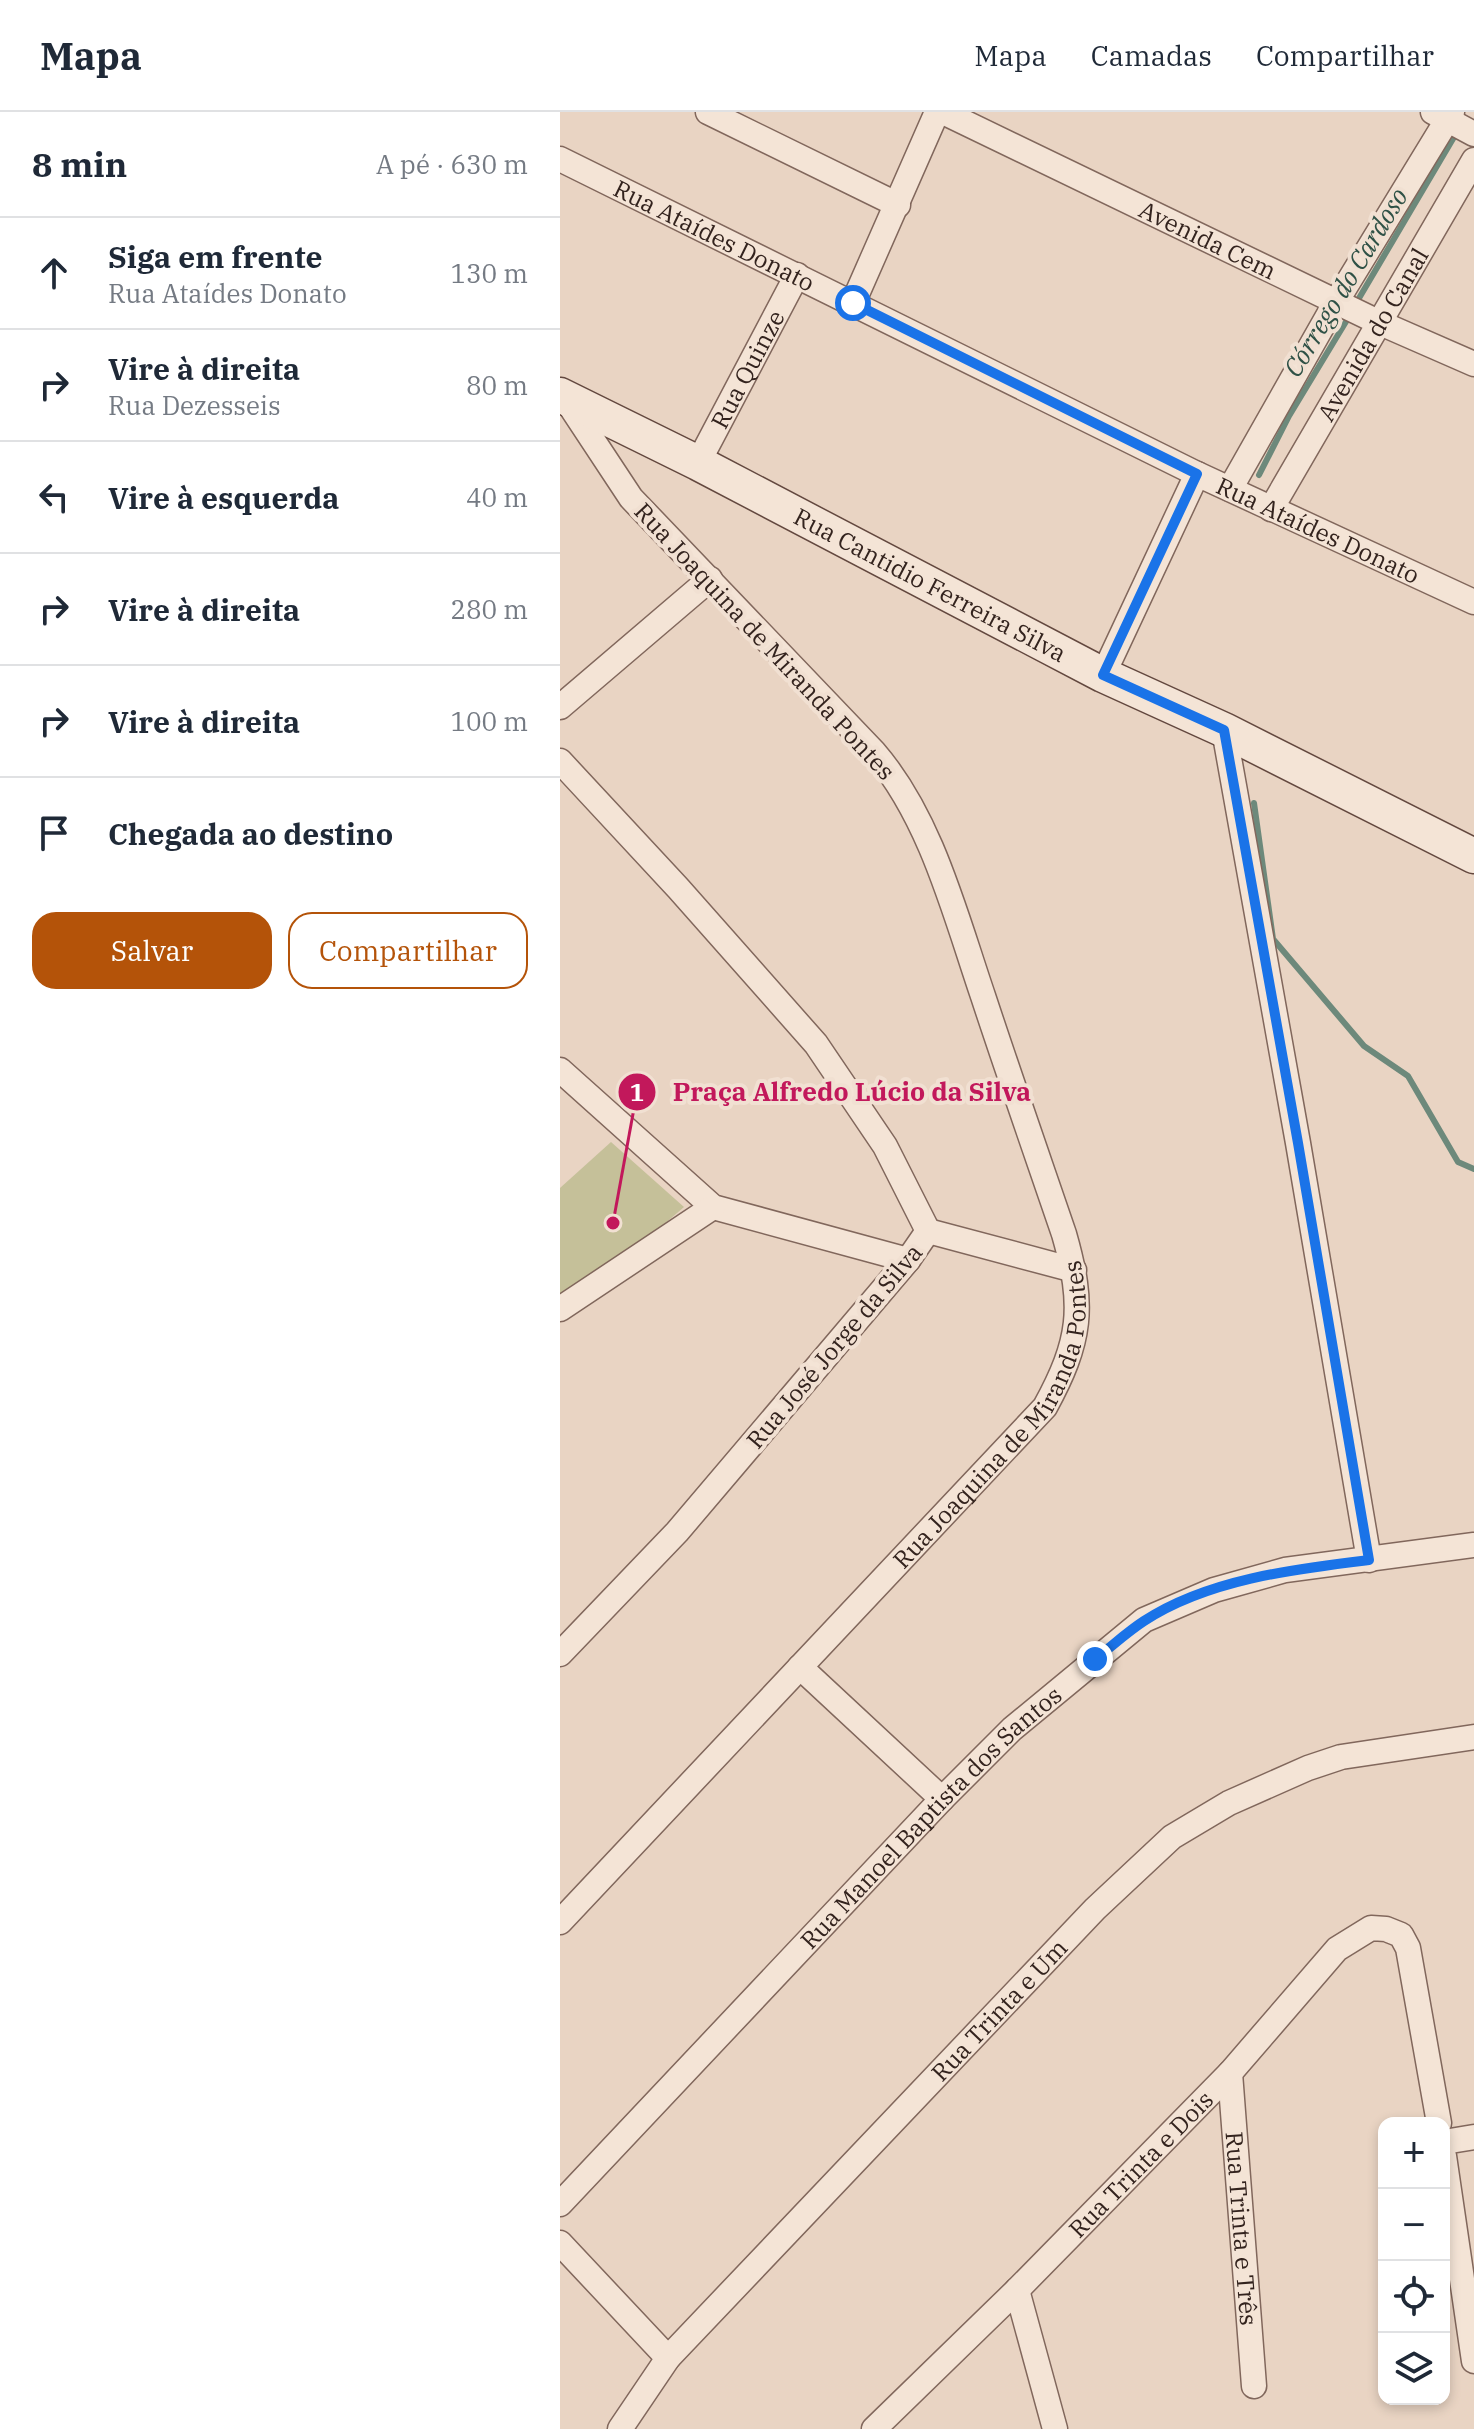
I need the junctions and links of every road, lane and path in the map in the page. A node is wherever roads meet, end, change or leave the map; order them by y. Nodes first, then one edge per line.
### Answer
1 (708, 112) edge
2 (937, 112) edge
3 (943, 112) edge
4 (1444, 115) edge
5 (1474, 134) edge
6 (560, 159) edge
7 (1474, 160) edge
8 (898, 205) junction
9 (797, 275) junction
10 (1336, 302) junction
11 (853, 303) junction
12 (1378, 322) junction
13 (1474, 364) edge
14 (562, 396) edge
15 (698, 463) junction
16 (1197, 474) junction
17 (1230, 489) junction
18 (1271, 509) junction
19 (710, 579) junction
20 (1474, 602) edge
21 (1103, 675) junction
22 (560, 707) edge
23 (1224, 730) junction
24 (560, 761) edge
25 (1474, 856) edge
26 (560, 1070) edge
27 (713, 1207) junction
28 (928, 1231) junction
29 (908, 1260) junction
30 (1074, 1270) junction
31 (560, 1309) edge
32 (1474, 1545) edge
33 (1369, 1560) junction
34 (560, 1654) edge
35 (800, 1667) junction
36 (1474, 1737) edge
37 (942, 1799) junction
38 (560, 1922) edge
39 (1230, 2073) junction
40 (1438, 2117) edge
41 (1474, 2137) edge
42 (1450, 2141) edge
43 (1449, 2189) edge
44 (560, 2204) edge
45 (560, 2243) edge
46 (1017, 2290) junction
47 (668, 2358) junction
48 (1474, 2361) edge
49 (1254, 2386) dead end
50 (620, 2429) edge
51 (874, 2429) edge
52 (1055, 2429) edge

1 - 8 street
2 - 8 street
3 - 10 street, Avenida Cem
4 - 5 street
4 - 10 street, Avenida do Canal
6 - 9 street, Rua Ataídes Donato
7 - 12 street, Avenida do Canal
8 - 11 street
9 - 11 street, Rua Ataídes Donato
9 - 15 street, Rua Quinze
10 - 12 street, Avenida Cem
10 - 17 street, Avenida do Canal
11 - 16 street, Rua Ataídes Donato
12 - 13 street, Avenida Cem
12 - 18 street, Avenida do Canal
14 - 15 street, Rua Cantidio Ferreira Silva
14 - 19 street, Rua Joaquina de Miranda Pontes
15 - 21 street, Rua Cantidio Ferreira Silva
16 - 17 street, Rua Ataídes Donato
16 - 21 street
17 - 18 street, Rua Ataídes Donato
18 - 20 street, Rua Ataídes Donato
19 - 22 street
19 - 30 street, Rua Joaquina de Miranda Pontes
21 - 23 street, Rua Cantidio Ferreira Silva
23 - 25 street, Rua Cantidio Ferreira Silva
23 - 33 street
24 - 28 street, Rua José Jorge da Silva
26 - 27 street
27 - 29 street
27 - 31 street
28 - 29 street, Rua José Jorge da Silva
28 - 30 street
29 - 34 street, Rua José Jorge da Silva
30 - 35 street, Rua Joaquina de Miranda Pontes
32 - 33 street, Rua Manoel Baptista dos Santos
33 - 37 street, Rua Manoel Baptista dos Santos
35 - 37 street
35 - 38 street, Rua Joaquina de Miranda Pontes
36 - 47 street, Rua Trinta e Um
37 - 44 street, Rua Manoel Baptista dos Santos
39 - 40 street, Rua Trinta e Dois
39 - 46 street, Rua Trinta e Dois
39 - 49 street, Rua Trinta e Três
41 - 42 street
43 - 48 street
45 - 47 street
46 - 51 street, Rua Trinta e Dois
46 - 52 street
47 - 50 street, Rua Trinta e Um

